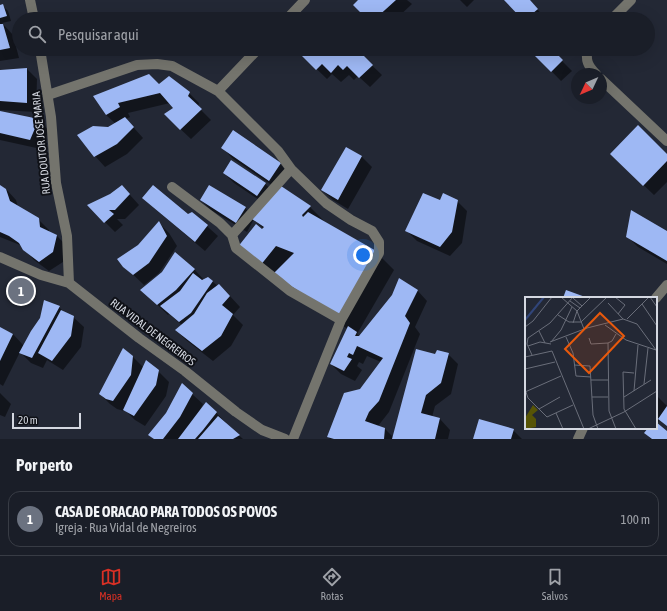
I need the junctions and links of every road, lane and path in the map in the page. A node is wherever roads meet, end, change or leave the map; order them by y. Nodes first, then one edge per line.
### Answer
1 (30, 0) edge
2 (305, 0) edge
3 (631, 0) edge
4 (33, 12) edge
5 (294, 12) edge
6 (619, 12) edge
7 (41, 56) edge
8 (251, 56) edge
9 (586, 56) edge
10 (590, 68) edge
11 (607, 85) edge
12 (218, 91) junction
13 (48, 95) junction
14 (667, 141) edge
15 (291, 169) junction
16 (172, 187) dead end
17 (232, 235) junction
18 (0, 257) edge
19 (69, 283) junction
20 (667, 285) edge
21 (657, 297) edge
22 (341, 320) junction
23 (583, 429) edge
24 (285, 439) edge
25 (293, 439) edge
26 (578, 439) edge

1 - 4 street
2 - 5 street
3 - 6 street
7 - 13 street, RUA DOUTOR JOSE MARIA
8 - 12 street
9 - 10 street
11 - 14 street
12 - 13 street
12 - 15 street
13 - 19 street, RUA DOUTOR JOSE MARIA
15 - 17 street
15 - 22 street
16 - 17 street
17 - 22 street
18 - 19 street, RUA VIDAL DE NEGREIROS
19 - 24 street, RUA VIDAL DE NEGREIROS
20 - 21 street
22 - 25 street
23 - 26 street

